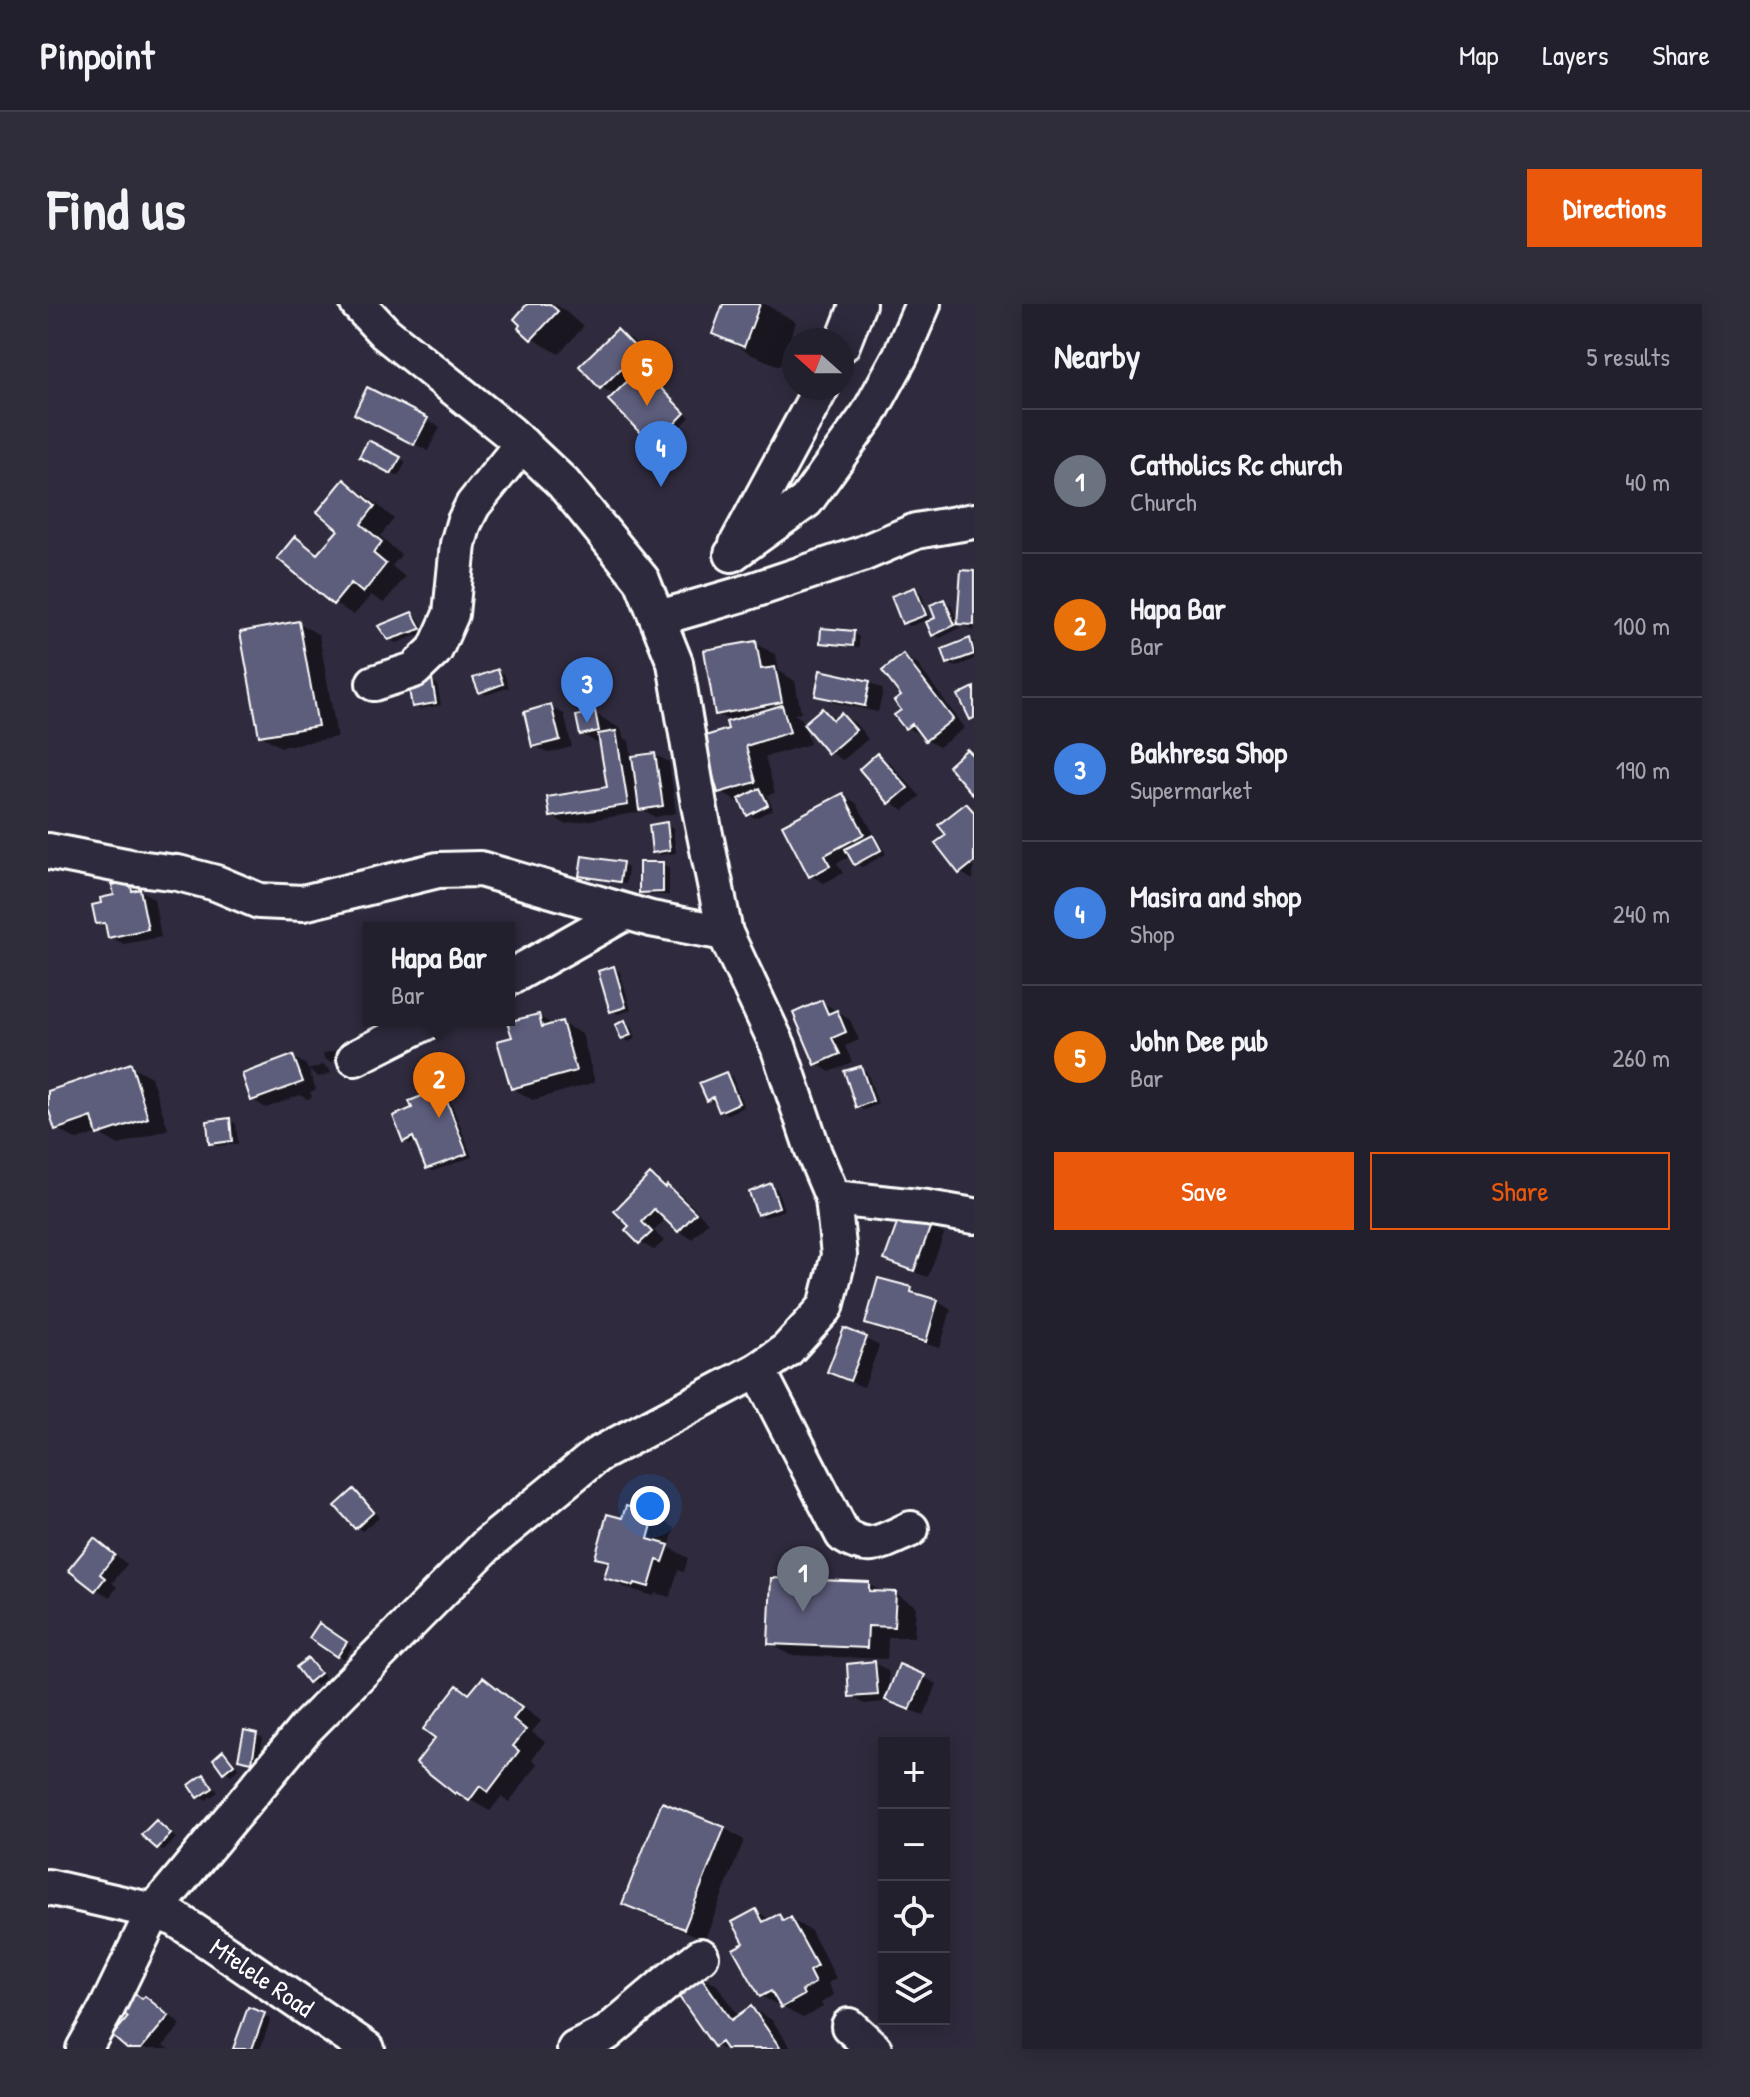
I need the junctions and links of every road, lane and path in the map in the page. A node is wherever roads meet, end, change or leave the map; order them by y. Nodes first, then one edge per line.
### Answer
1 (358, 304) edge
2 (858, 304) edge
3 (923, 304) edge
4 (849, 328) edge
5 (815, 400) edge
6 (522, 444) junction
7 (974, 521) edge
8 (732, 554) junction
9 (705, 604) junction
10 (659, 618) junction
11 (374, 683) dead end
12 (48, 851) edge
13 (626, 912) junction
14 (725, 933) junction
15 (515, 975) edge
16 (418, 1026) edge
17 (355, 1058) dead end
18 (833, 1198) junction
19 (974, 1216) edge
20 (758, 1370) junction
21 (911, 1529) dead end
22 (52, 1897) edge
23 (154, 1911) junction
24 (701, 1956) dead end
25 (849, 2026) dead end
26 (84, 2049) edge
27 (367, 2049) edge
28 (575, 2049) edge
29 (874, 2049) edge

1 - 6 street
2 - 4 street
3 - 8 street
5 - 8 street
6 - 10 street
6 - 11 street
7 - 9 street
8 - 9 street
9 - 10 street
10 - 14 street
12 - 13 street
13 - 14 street
13 - 15 street
14 - 18 street
16 - 17 street
18 - 19 street
18 - 20 street
20 - 21 street
20 - 23 street
22 - 23 street, Mtelele Road
23 - 26 street
23 - 27 street, Mtelele Road
24 - 28 street
25 - 29 street

